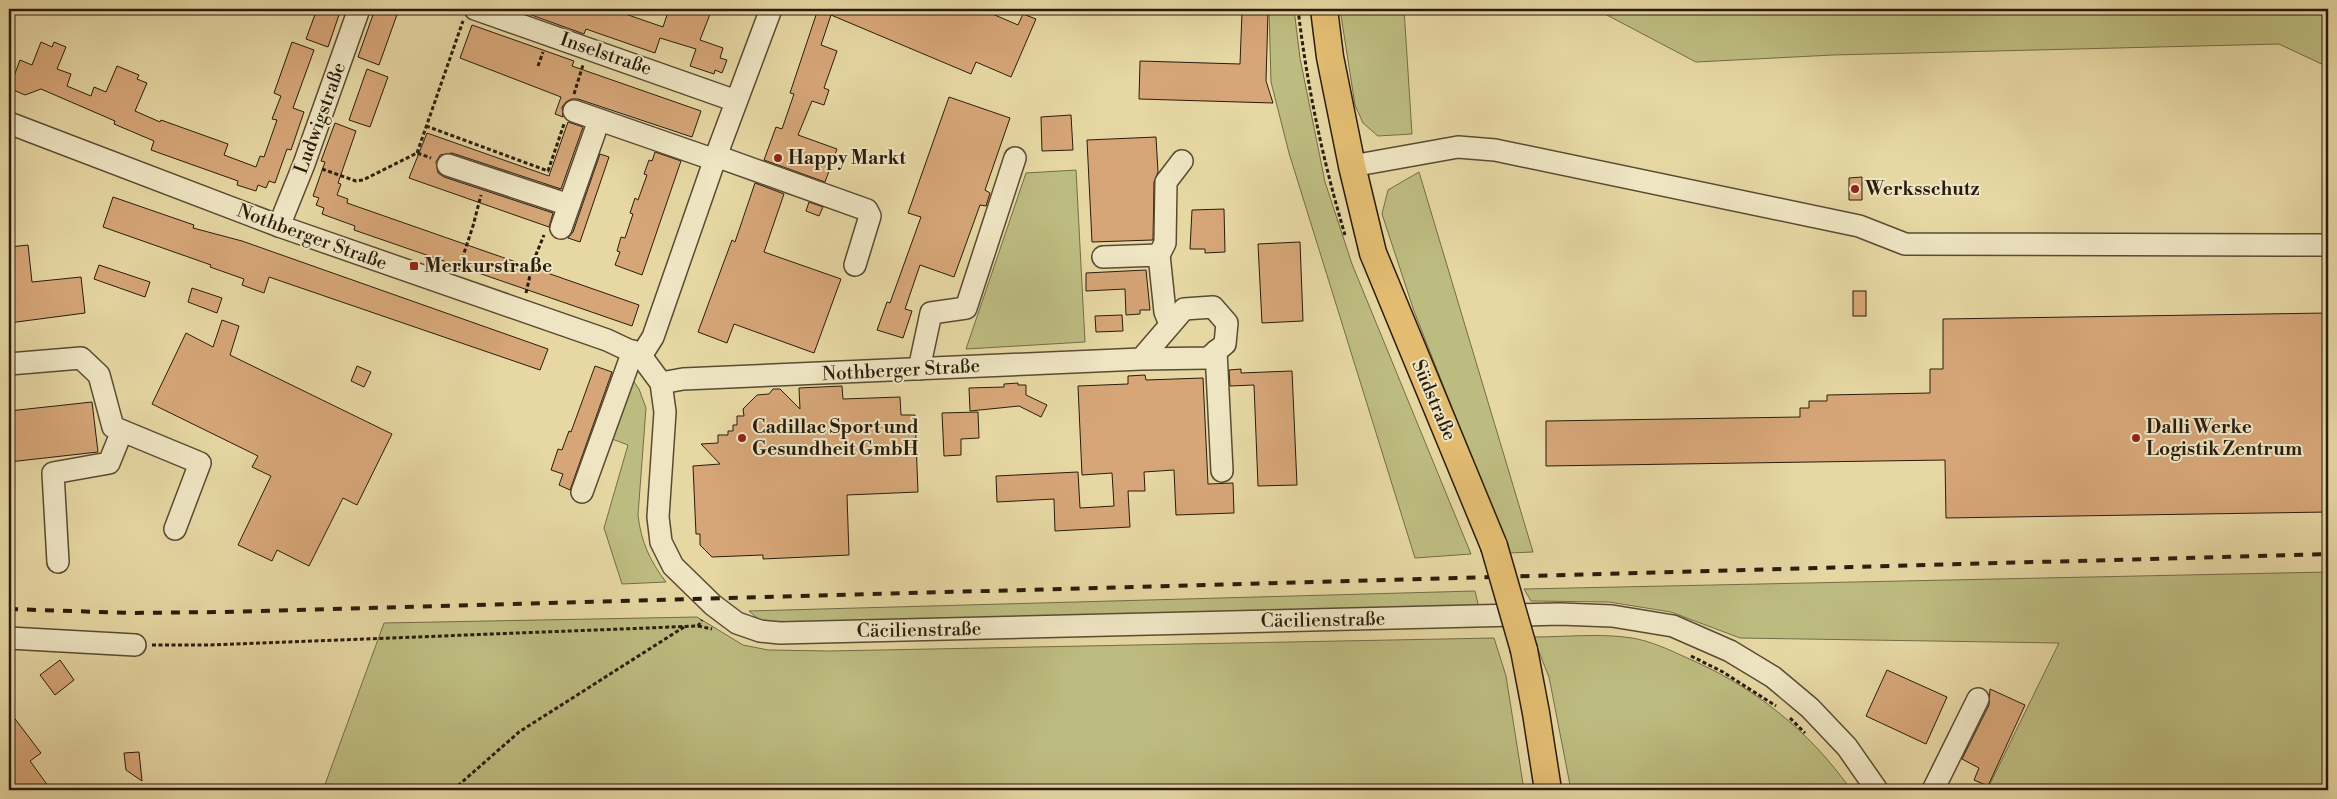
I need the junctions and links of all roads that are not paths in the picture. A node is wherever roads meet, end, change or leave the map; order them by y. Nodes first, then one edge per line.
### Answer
1 (359, 9) edge
2 (771, 9) edge
3 (1324, 9) edge
4 (469, 13) edge
5 (736, 100) junction
6 (571, 110) road end
7 (599, 120) junction
8 (9, 123) edge
9 (715, 158) junction
10 (1015, 158) dead end
11 (1182, 160) dead end
12 (448, 165) road end
13 (1352, 166) junction
14 (569, 205) junction
15 (279, 226) junction
16 (561, 228) road end
17 (2328, 246) edge
18 (1159, 255) junction
19 (1103, 257) dead end
20 (855, 265) dead end
21 (1170, 324) junction
22 (1216, 351) junction
23 (637, 354) junction
24 (1141, 359) junction
25 (9, 364) edge
26 (919, 369) junction
27 (661, 383) junction
28 (122, 431) junction
29 (1222, 471) dead end
30 (582, 492) dead end
31 (175, 529) dead end
32 (58, 562) dead end
33 (9, 638) edge
34 (135, 645) road end
35 (1978, 698) dead end
36 (1548, 790) edge
37 (1877, 790) edge
38 (1933, 790) edge

1 - 15 street, Ludwigstraße
2 - 5 street
3 - 13 main road, Südstraße
4 - 5 street, Inselstraße
5 - 9 street
6 - 7 street
7 - 9 street
7 - 14 street
8 - 15 street, Nothberger Straße
9 - 20 street
9 - 23 street
10 - 26 street
11 - 18 street
12 - 14 street
13 - 17 street
13 - 36 main road, Südstraße, bridge
14 - 16 street
15 - 23 street, Nothberger Straße
18 - 19 street
18 - 21 street
21 - 22 street
21 - 24 street
22 - 24 street, Nothberger Straße
22 - 29 street
23 - 27 street
23 - 30 street
24 - 26 street, Nothberger Straße
25 - 28 street
26 - 27 street, Nothberger Straße
27 - 37 street, Cäcilienstraße
28 - 31 street
28 - 32 street
33 - 34 street
35 - 38 street

